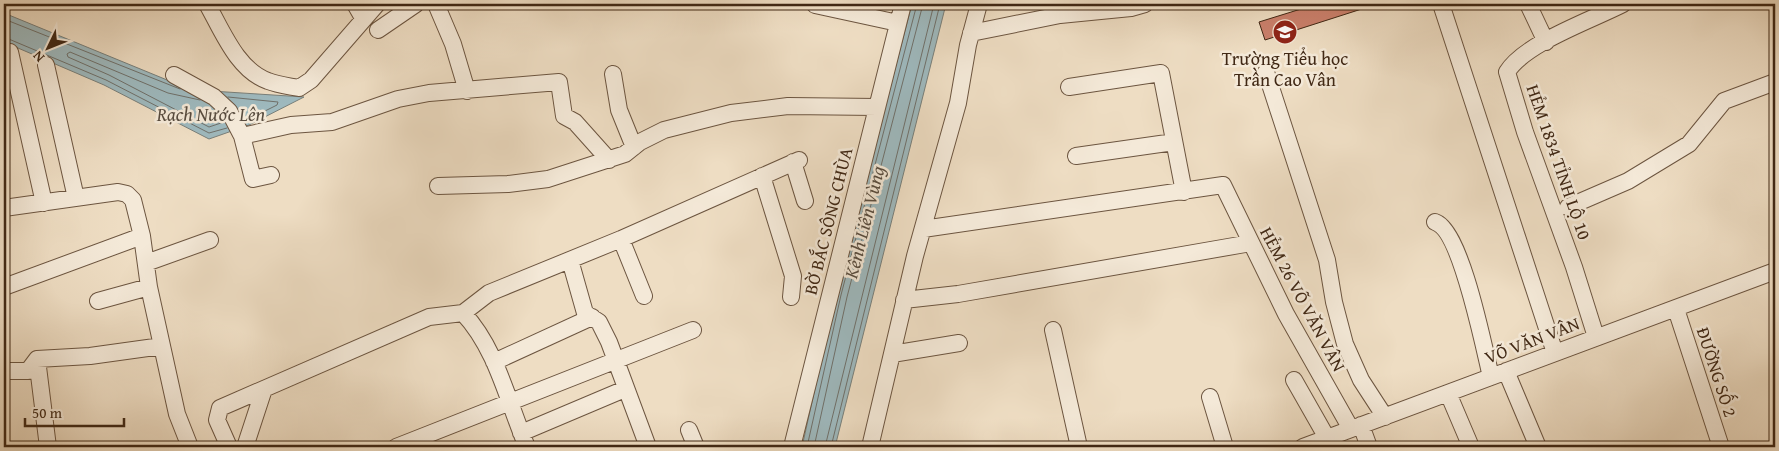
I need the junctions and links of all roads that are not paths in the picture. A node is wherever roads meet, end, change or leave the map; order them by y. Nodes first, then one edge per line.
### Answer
1 (206, 4) edge
2 (354, 4) edge
3 (377, 4) edge
4 (416, 4) edge
5 (436, 4) edge
6 (903, 4) edge
7 (979, 4) edge
8 (1145, 4) edge
9 (1441, 4) edge
10 (1528, 4) edge
11 (815, 5) edge
12 (1619, 5) edge
13 (363, 18) junction
14 (898, 23) junction
15 (378, 30) dead end
16 (971, 33) junction
17 (1546, 42) junction
18 (10, 52) dead end
19 (46, 65) dead end
20 (1266, 72) dead end
21 (613, 74) dead end
22 (174, 76) dead end
23 (1775, 82) edge
24 (1069, 87) dead end
25 (466, 91) junction
26 (877, 107) junction
27 (242, 136) junction
28 (1174, 142) junction
29 (634, 147) junction
30 (1076, 156) dead end
31 (609, 160) junction
32 (270, 176) dead end
33 (762, 176) junction
34 (438, 186) dead end
35 (1184, 192) junction
36 (76, 198) junction
37 (805, 201) dead end
38 (44, 203) junction
39 (1568, 207) dead end
40 (4, 208) edge
41 (1435, 222) dead end
42 (923, 229) junction
43 (142, 236) junction
44 (621, 239) junction
45 (210, 240) dead end
46 (1251, 244) junction
47 (570, 260) junction
48 (146, 263) junction
49 (1775, 271) edge
50 (4, 287) edge
51 (148, 287) junction
52 (644, 296) dead end
53 (791, 297) dead end
54 (904, 300) junction
55 (98, 301) dead end
56 (1676, 309) junction
57 (463, 313) junction
58 (592, 317) junction
59 (693, 330) dead end
60 (1053, 330) dead end
61 (1596, 337) junction
62 (959, 343) dead end
63 (162, 346) junction
64 (1555, 353) junction
65 (892, 354) junction
66 (37, 359) junction
67 (494, 362) junction
68 (615, 362) junction
69 (4, 372) edge
70 (1499, 374) junction
71 (1294, 380) dead end
72 (625, 388) junction
73 (264, 389) junction
74 (1448, 393) junction
75 (1210, 397) dead end
76 (509, 403) junction
77 (1384, 417) junction
78 (1356, 427) junction
79 (689, 430) dead end
80 (1327, 438) junction
81 (524, 440) edge
82 (48, 447) edge
83 (190, 447) edge
84 (229, 447) edge
85 (245, 447) edge
86 (396, 447) edge
87 (648, 447) edge
88 (696, 447) edge
89 (792, 447) edge
90 (870, 447) edge
91 (1080, 447) edge
92 (1225, 447) edge
93 (1303, 447) edge
94 (1369, 447) edge
95 (1471, 447) edge
96 (1538, 447) edge
97 (1721, 447) edge

1 - 13 street
2 - 13 street
3 - 13 street
4 - 15 street
5 - 25 street
6 - 14 street, BỜ BẮC SÔNG CHÙA
7 - 16 street
8 - 16 street
9 - 64 street
10 - 17 street
11 - 14 street
12 - 17 street, HẺM 1834 TỈNH LỘ 10
14 - 26 street, BỜ BẮC SÔNG CHÙA
16 - 42 street
17 - 61 street, HẺM 1834 TỈNH LỘ 10
18 - 38 street
19 - 36 street
20 - 77 street
21 - 29 street
22 - 27 street
23 - 39 street
24 - 28 street
25 - 27 street
25 - 31 street
26 - 29 street
26 - 89 street, BỜ BẮC SÔNG CHÙA
27 - 32 street
28 - 30 street
28 - 35 street
29 - 31 street
31 - 34 street
33 - 37 street
33 - 44 street
33 - 53 street
35 - 42 street
35 - 46 street, HẺM 26 VÕ VĂN VÂN
36 - 38 street
36 - 43 street
38 - 40 street
41 - 70 street
42 - 54 street
43 - 48 street
43 - 50 street
44 - 47 street
44 - 52 street
45 - 48 street
46 - 54 street
46 - 78 street, HẺM 26 VÕ VĂN VÂN
47 - 57 street
47 - 58 street
48 - 51 street
49 - 56 street, VÕ VĂN VÂN
51 - 55 street
51 - 63 street
54 - 65 street
56 - 61 street, VÕ VĂN VÂN
56 - 97 street, ĐƯỜNG SỐ 2
57 - 67 street
57 - 73 street
58 - 67 street
58 - 68 street
59 - 68 street
60 - 91 street
61 - 64 street, VÕ VĂN VÂN
62 - 65 street
63 - 66 street
63 - 83 street
64 - 70 street, VÕ VĂN VÂN
65 - 90 street
66 - 69 street
66 - 82 street
67 - 76 street
68 - 72 street
68 - 76 street
70 - 74 street, VÕ VĂN VÂN
70 - 96 street
71 - 80 street
72 - 81 street
72 - 87 street
73 - 84 street
73 - 85 street
74 - 77 street, VÕ VĂN VÂN
74 - 95 street
75 - 92 street
76 - 81 street
76 - 86 street
77 - 78 street, VÕ VĂN VÂN
78 - 80 street, VÕ VĂN VÂN
78 - 94 street, HẺM 26 VÕ VĂN VÂN
79 - 88 street
80 - 93 street, VÕ VĂN VÂN

